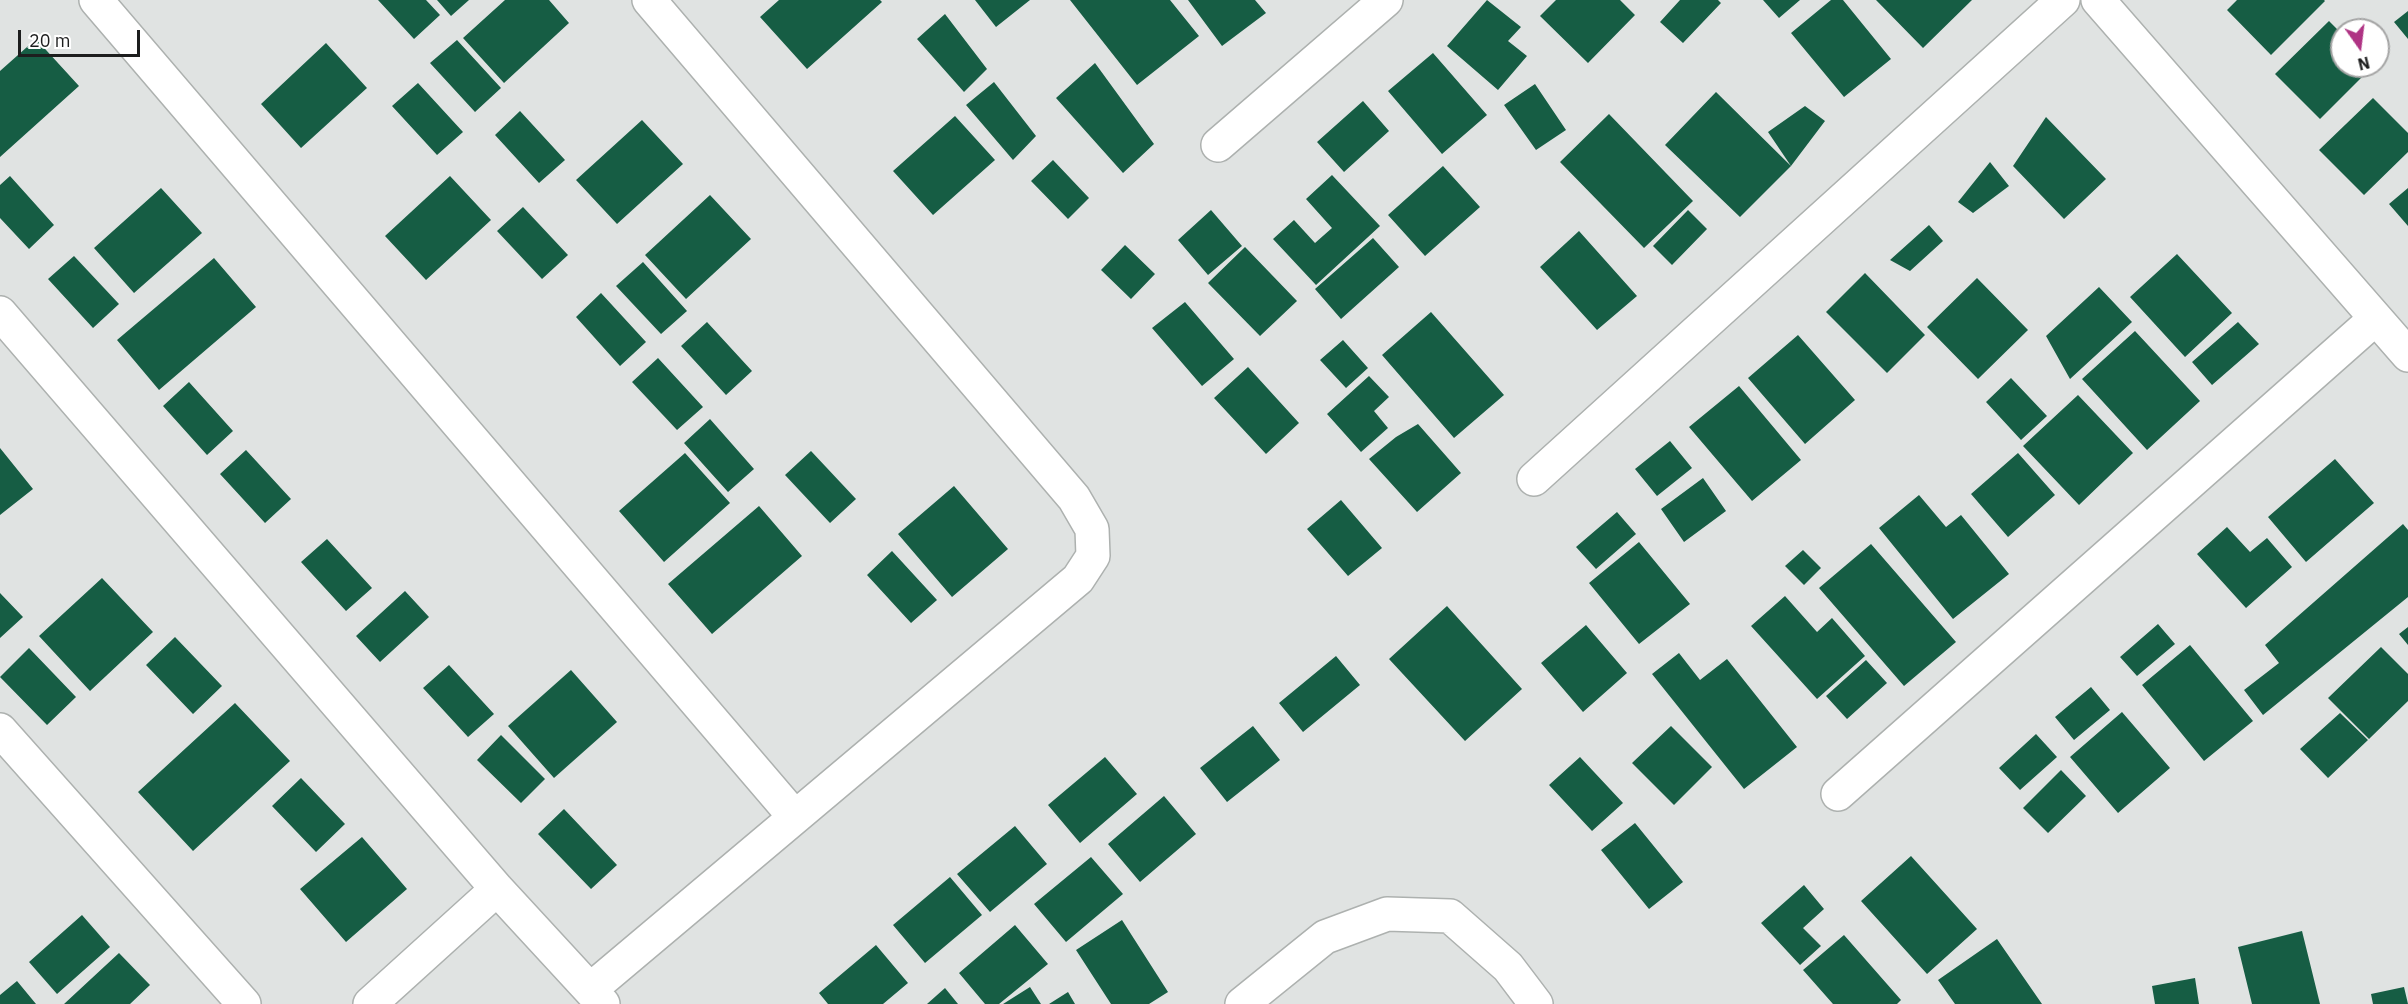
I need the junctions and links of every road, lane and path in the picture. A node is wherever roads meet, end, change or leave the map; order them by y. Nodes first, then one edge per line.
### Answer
1 (96, 0) edge
2 (648, 0) edge
3 (1386, 0) edge
4 (2063, 0) edge
5 (2098, 0) edge
6 (1218, 145) dead end
7 (0, 313) edge
8 (2375, 319) junction
9 (2408, 356) edge
10 (1534, 479) dead end
11 (4, 744) edge
12 (1838, 794) dead end
13 (794, 816) junction
14 (497, 889) junction
15 (597, 996) edge
16 (244, 1004) edge
17 (370, 1004) edge
18 (1242, 1004) edge
19 (1536, 1004) edge

1 - 13 street
2 - 13 street
3 - 6 street
4 - 10 street
5 - 8 street
7 - 14 street
8 - 9 street
8 - 12 street
11 - 16 street
13 - 15 street
14 - 15 street
14 - 17 street
18 - 19 street

